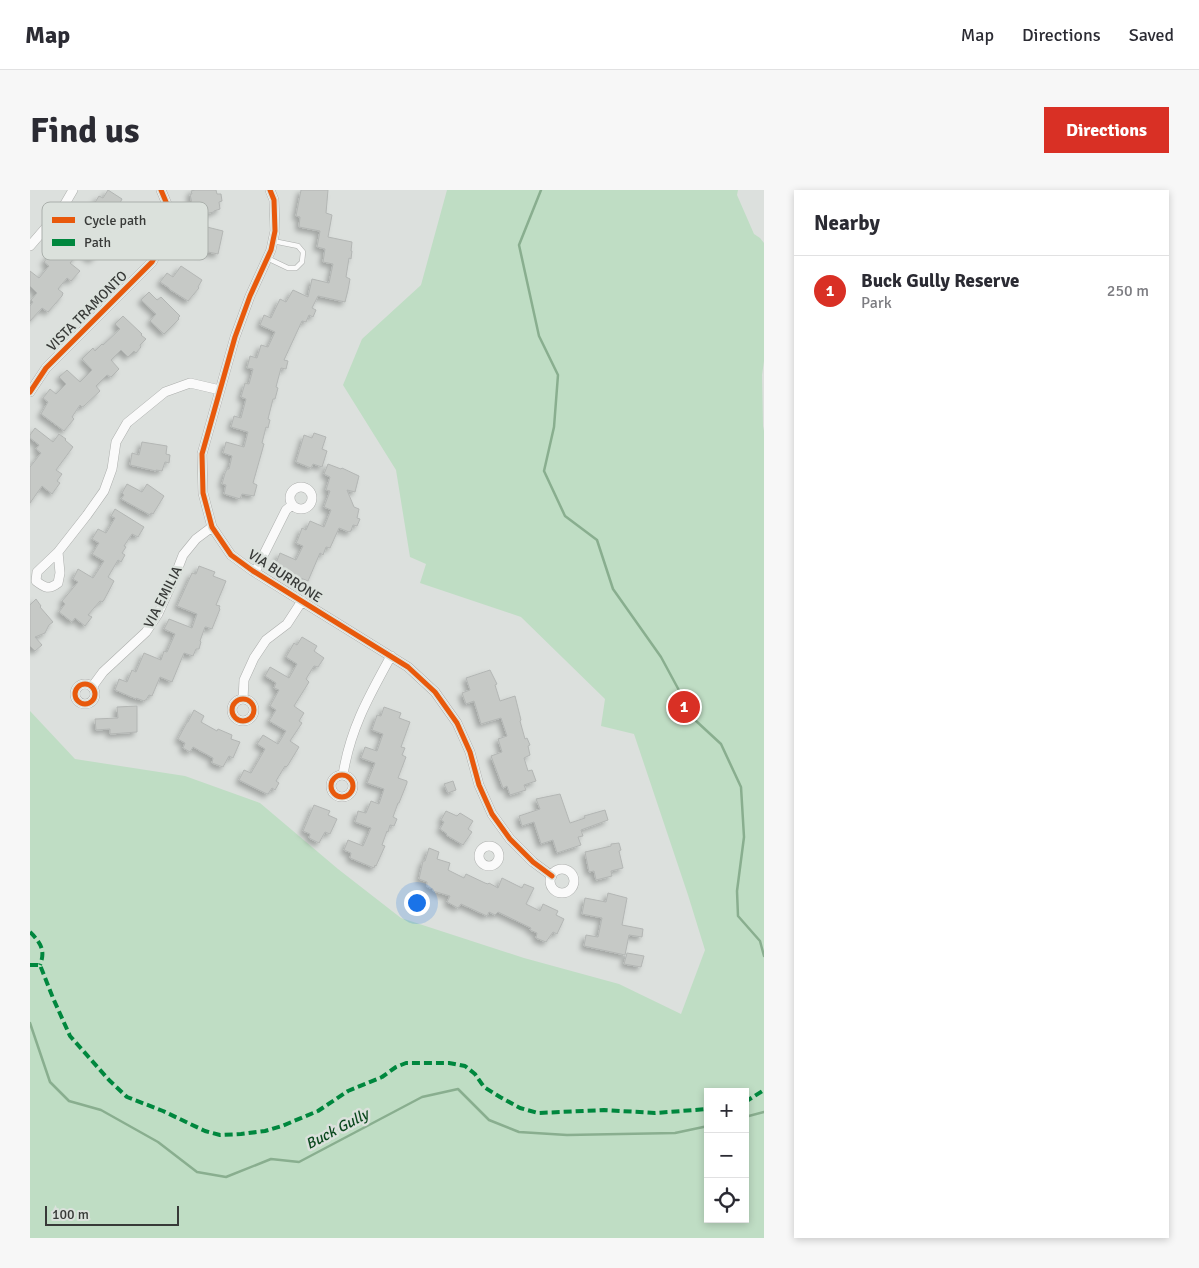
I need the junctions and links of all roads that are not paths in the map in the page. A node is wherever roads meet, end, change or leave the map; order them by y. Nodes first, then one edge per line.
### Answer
1 (73, 190) edge
2 (161, 190) edge
3 (270, 190) edge
4 (66, 202) edge
5 (165, 202) edge
6 (42, 232) edge
7 (273, 241) junction
8 (30, 246) edge
9 (267, 258) junction
10 (153, 260) edge
11 (220, 390) junction
12 (30, 392) edge
13 (292, 505) dead end
14 (212, 527) junction
15 (58, 552) dead end
16 (255, 572) junction
17 (302, 601) junction
18 (391, 656) junction
19 (92, 687) dead end
20 (243, 699) dead end
21 (343, 775) dead end
22 (510, 839) junction
23 (496, 849) dead end
24 (552, 876) dead end

1 - 4 street
2 - 5 street, VISTA TRAMONTO
3 - 7 street, VIA BURRONE
6 - 8 street
7 - 9 street, VIA BURRONE
7 - 9 lane
9 - 11 street, VIA BURRONE
10 - 12 street, VISTA TRAMONTO
11 - 14 street, VIA BURRONE
11 - 15 street
13 - 16 street
14 - 16 street, VIA BURRONE
14 - 19 street, VIA EMILIA
16 - 17 street, VIA BURRONE
17 - 18 street, VIA BURRONE
17 - 20 street
18 - 21 street
18 - 22 street, VIA BURRONE
22 - 23 street
22 - 24 street, VIA BURRONE

